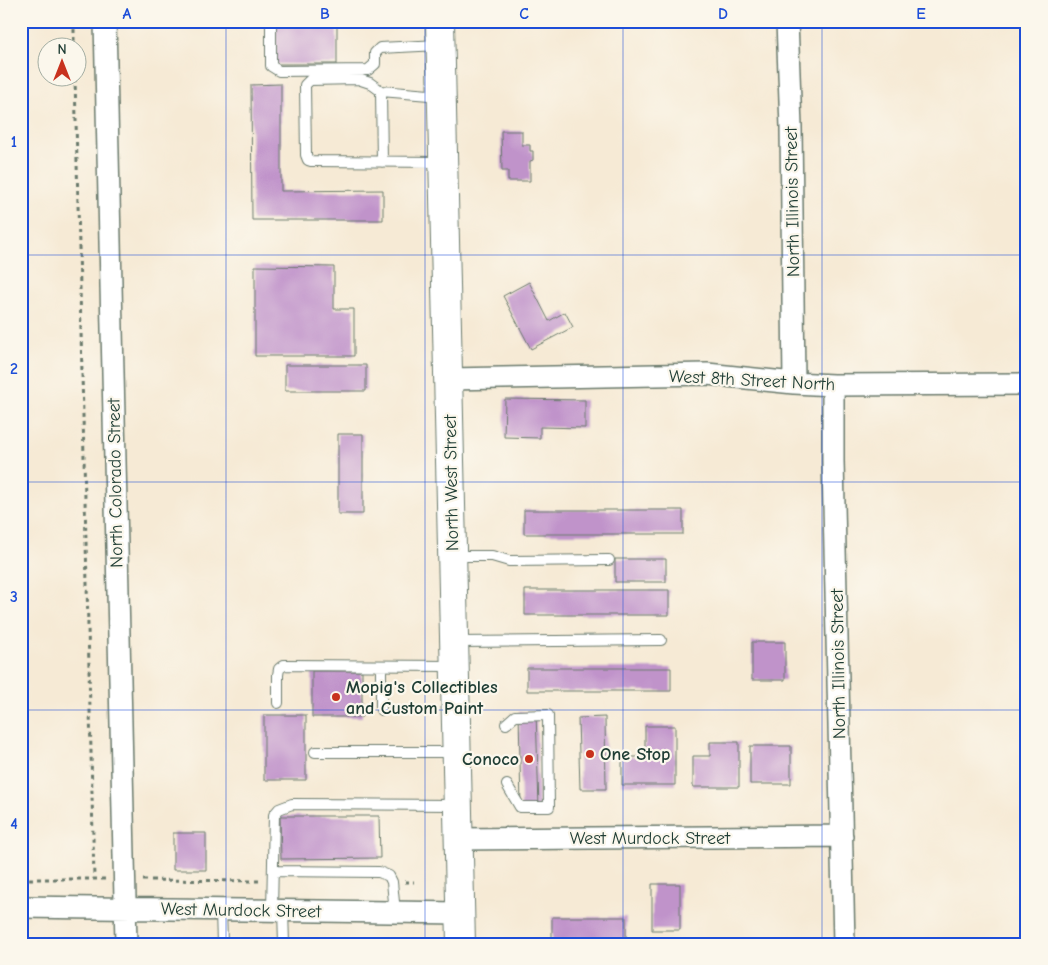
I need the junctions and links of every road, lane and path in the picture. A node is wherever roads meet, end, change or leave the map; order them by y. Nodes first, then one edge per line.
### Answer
1 (74, 21) edge
2 (105, 21) edge
3 (270, 21) edge
4 (787, 21) edge
5 (441, 33) edge
6 (74, 38) edge
7 (75, 88) edge
8 (381, 90) junction
9 (442, 96) junction
10 (382, 162) junction
11 (443, 162) junction
12 (448, 379) junction
13 (794, 382) junction
14 (1027, 384) edge
15 (833, 385) junction
16 (452, 556) junction
17 (609, 560) dead end
18 (661, 640) dead end
19 (454, 654) junction
20 (381, 666) junction
21 (278, 703) dead end
22 (381, 710) dead end
23 (506, 724) dead end
24 (315, 752) dead end
25 (456, 752) junction
26 (507, 785) dead end
27 (458, 805) junction
28 (842, 836) junction
29 (458, 839) junction
30 (272, 876) junction
31 (21, 879) edge
32 (94, 880) junction
33 (124, 880) junction
34 (392, 882) junction
35 (414, 882) dead end
36 (21, 907) edge
37 (134, 908) junction
38 (221, 910) junction
39 (277, 910) junction
40 (395, 912) junction
41 (460, 913) junction
42 (126, 944) edge
43 (222, 944) edge
44 (284, 944) edge
45 (460, 944) edge
46 (844, 944) edge

1 - 6 path
2 - 33 street, North Colorado Street
3 - 5 lane
4 - 13 street, North Illinois Street
5 - 9 main road, North West Street
7 - 32 path
8 - 9 lane
8 - 10 lane
8 - 10 lane
9 - 11 main road, North West Street
10 - 11 lane
11 - 12 main road, North West Street
12 - 13 street, West 8th Street North
12 - 16 main road, North West Street
13 - 15 street, West 8th Street North
14 - 15 street, West 8th Street North
15 - 28 street, North Illinois Street
16 - 17 lane
16 - 19 main road, North West Street
18 - 19 lane
19 - 20 lane
19 - 25 main road, North West Street
20 - 21 lane
20 - 22 lane
23 - 26 lane
24 - 25 lane
25 - 27 main road, North West Street
27 - 29 main road, North West Street
27 - 30 lane
28 - 29 street, West Murdock Street
28 - 46 street, North Illinois Street
29 - 41 main road, North West Street
30 - 34 lane
30 - 37 path
30 - 39 lane
31 - 32 path
32 - 33 path
33 - 37 street, North Colorado Street
34 - 35 path
34 - 40 lane
36 - 37 street, West Murdock Street
37 - 38 street, West Murdock Street
37 - 42 street, North Colorado Street
38 - 39 street, West Murdock Street
38 - 43 lane
39 - 40 street, West Murdock Street
39 - 44 lane
40 - 41 street, West Murdock Street
41 - 45 main road, North West Street

